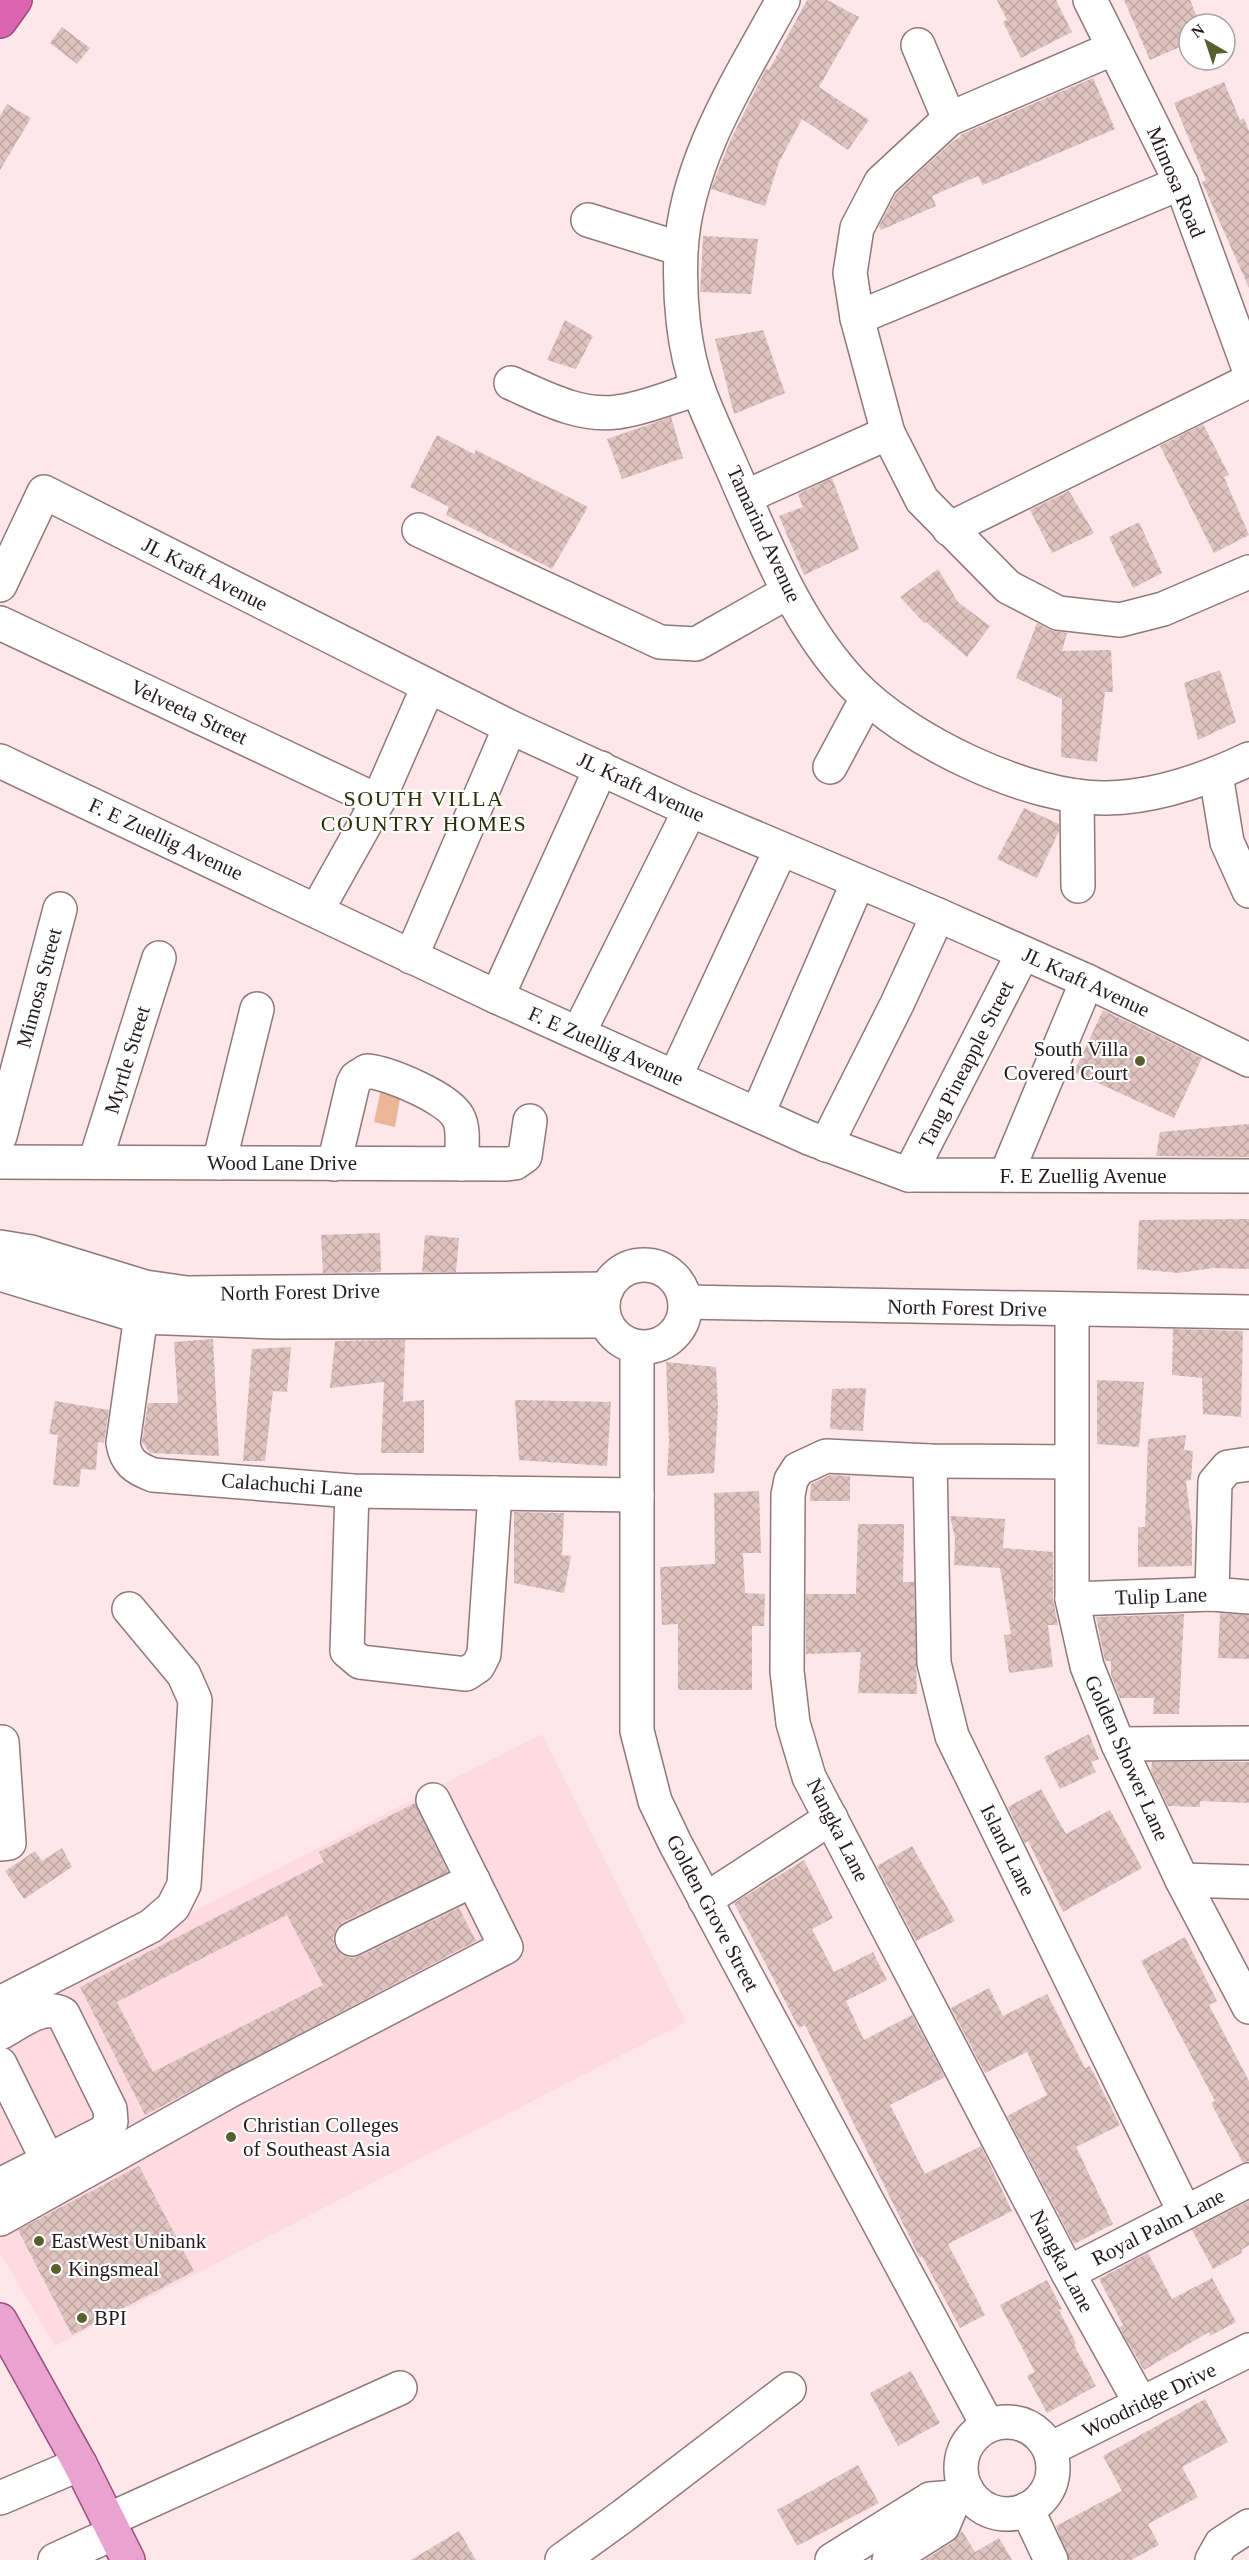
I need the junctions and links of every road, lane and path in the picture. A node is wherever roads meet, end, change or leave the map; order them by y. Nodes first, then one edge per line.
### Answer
1 (15, 0) edge
2 (783, 0) edge
3 (1090, 0) edge
4 (0, 21) edge
5 (918, 45) dead end
6 (1114, 48) junction
7 (949, 119) junction
8 (1181, 183) junction
9 (588, 220) dead end
10 (681, 249) junction
11 (857, 318) junction
12 (1249, 369) edge
13 (1249, 381) edge
14 (511, 383) dead end
15 (698, 389) junction
16 (888, 433) junction
17 (745, 498) junction
18 (949, 529) junction
19 (419, 530) dead end
20 (1249, 572) edge
21 (0, 585) edge
22 (788, 592) junction
23 (0, 623) edge
24 (428, 687) junction
25 (867, 698) junction
26 (510, 727) junction
27 (1249, 759) edge
28 (0, 761) edge
29 (830, 767) dead end
30 (601, 768) junction
31 (1216, 775) junction
32 (1077, 796) junction
33 (378, 801) junction
34 (690, 810) junction
35 (781, 849) junction
36 (858, 882) junction
37 (1078, 886) dead end
38 (1249, 891) edge
39 (60, 909) dead end
40 (317, 910) junction
41 (938, 915) junction
42 (1023, 953) junction
43 (411, 957) junction
44 (159, 958) dead end
45 (1087, 981) junction
46 (497, 997) junction
47 (257, 1009) dead end
48 (579, 1032) junction
49 (1249, 1060) edge
50 (675, 1077) junction
51 (758, 1113) junction
52 (530, 1121) dead end
53 (0, 1136) edge
54 (826, 1146) junction
55 (0, 1161) edge
56 (96, 1162) junction
57 (219, 1163) junction
58 (334, 1164) junction
59 (462, 1164) junction
60 (909, 1175) junction
61 (1006, 1175) junction
62 (1249, 1176) edge
63 (0, 1247) edge
64 (0, 1274) edge
65 (607, 1289) junction
66 (143, 1302) junction
67 (685, 1302) junction
68 (1072, 1311) junction
69 (1249, 1312) edge
70 (605, 1321) junction
71 (637, 1347) junction
72 (930, 1461) junction
73 (1071, 1462) junction
74 (1249, 1464) edge
75 (352, 1491) junction
76 (495, 1493) junction
77 (637, 1495) junction
78 (1212, 1594) junction
79 (1249, 1597) edge
80 (1072, 1599) junction
81 (129, 1608) dead end
82 (2, 1742) dead end
83 (1249, 1743) edge
84 (1118, 1744) junction
85 (433, 1800) dead end
86 (831, 1818) junction
87 (0, 1844) edge
88 (473, 1880) junction
89 (1182, 1880) junction
90 (1249, 1882) edge
91 (705, 1900) junction
92 (352, 1939) dead end
93 (0, 2003) edge
94 (1249, 2007) edge
95 (0, 2033) edge
96 (0, 2064) edge
97 (48, 2161) junction
98 (1249, 2180) edge
99 (0, 2184) edge
100 (1185, 2213) junction
101 (0, 2219) edge
102 (1068, 2273) junction
103 (0, 2320) edge
104 (1249, 2350) edge
105 (400, 2388) dead end
106 (789, 2389) dead end
107 (1141, 2404) junction
108 (988, 2426) junction
109 (1050, 2450) junction
110 (80, 2464) junction
111 (961, 2494) junction
112 (0, 2498) edge
113 (1027, 2509) junction
114 (1249, 2526) edge
115 (117, 2538) edge
116 (55, 2560) edge
117 (562, 2560) edge
118 (832, 2560) edge
119 (889, 2560) edge
120 (1051, 2560) edge
121 (1212, 2560) edge

1 - 4 highway
2 - 10 street, Tamarind Avenue
3 - 6 street, Mimosa Road
5 - 7 street
6 - 7 street
6 - 8 street, Mimosa Road
7 - 11 street
8 - 11 street
8 - 12 street, Mimosa Road
9 - 10 street
10 - 15 street, Tamarind Avenue
11 - 16 street
13 - 18 street
14 - 15 street
15 - 17 street, Tamarind Avenue
16 - 17 street
16 - 18 street
17 - 22 street, Tamarind Avenue
18 - 20 street
19 - 22 street
21 - 24 street, JL Kraft Avenue
22 - 25 street, Tamarind Avenue
23 - 33 street, Velveeta Street
24 - 26 street, JL Kraft Avenue
24 - 33 street
25 - 29 street
25 - 32 street, Tamarind Avenue
26 - 30 street, JL Kraft Avenue
26 - 43 street
27 - 31 street, Tamarind Avenue
28 - 40 street, F. E Zuellig Avenue
30 - 34 street, JL Kraft Avenue
30 - 46 street
31 - 32 street, Tamarind Avenue
31 - 38 street
32 - 37 street
33 - 40 street
34 - 35 street, JL Kraft Avenue
34 - 48 street
35 - 36 street, JL Kraft Avenue
35 - 50 street
36 - 41 street, JL Kraft Avenue
36 - 51 street
39 - 53 street, Mimosa Street
40 - 43 street, F. E Zuellig Avenue
41 - 42 street, JL Kraft Avenue
41 - 54 street
42 - 45 street, JL Kraft Avenue
42 - 60 street, Tang Pineapple Street
43 - 46 street, F. E Zuellig Avenue
44 - 56 street, Myrtle Street
45 - 49 street, JL Kraft Avenue
45 - 61 street
46 - 48 street, F. E Zuellig Avenue
47 - 57 street
48 - 50 street, F. E Zuellig Avenue
50 - 51 street, F. E Zuellig Avenue
51 - 54 street, F. E Zuellig Avenue
52 - 59 street, Wood Lane Drive
54 - 60 street, F. E Zuellig Avenue
55 - 56 street, Wood Lane Drive
56 - 57 street, Wood Lane Drive
57 - 58 street, Wood Lane Drive
58 - 59 street, Wood Lane Drive
58 - 59 street
60 - 61 street, F. E Zuellig Avenue
61 - 62 street, F. E Zuellig Avenue
63 - 66 street, North Forest Drive
64 - 66 street, North Forest Drive
65 - 66 street, North Forest Drive
65 - 67 street
65 - 70 street
66 - 70 street, North Forest Drive
66 - 75 street, Calachuchi Lane
67 - 68 street, North Forest Drive
67 - 71 street
68 - 69 street, North Forest Drive
68 - 73 street, Golden Shower Lane
70 - 71 street
71 - 77 street, Golden Grove Street
72 - 73 street, Nangka Lane
72 - 86 street, Nangka Lane
72 - 100 street, Island Lane
73 - 80 street, Golden Shower Lane
74 - 78 street
75 - 76 street, Calachuchi Lane
75 - 76 street
76 - 77 street, Calachuchi Lane
77 - 91 street, Golden Grove Street
78 - 79 street, Tulip Lane
78 - 80 street, Tulip Lane
80 - 84 street, Golden Shower Lane
81 - 93 street
82 - 87 street
83 - 84 street
84 - 89 street, Golden Shower Lane
85 - 88 street
86 - 91 street
86 - 102 street, Nangka Lane
88 - 92 street
88 - 101 street
89 - 90 street
89 - 94 street, Golden Shower Lane
91 - 108 street, Golden Grove Street
95 - 97 street
96 - 97 street
97 - 99 street
98 - 100 street, Royal Palm Lane
100 - 102 street, Royal Palm Lane
102 - 107 street, Nangka Lane
103 - 110 main road
104 - 107 street, Woodridge Drive
105 - 115 street
106 - 117 street
107 - 109 street, Woodridge Drive
108 - 109 street
108 - 111 street
109 - 113 street
110 - 112 street
110 - 115 main road
111 - 113 street
111 - 118 street
111 - 119 street
113 - 120 street
114 - 121 street
115 - 116 street

